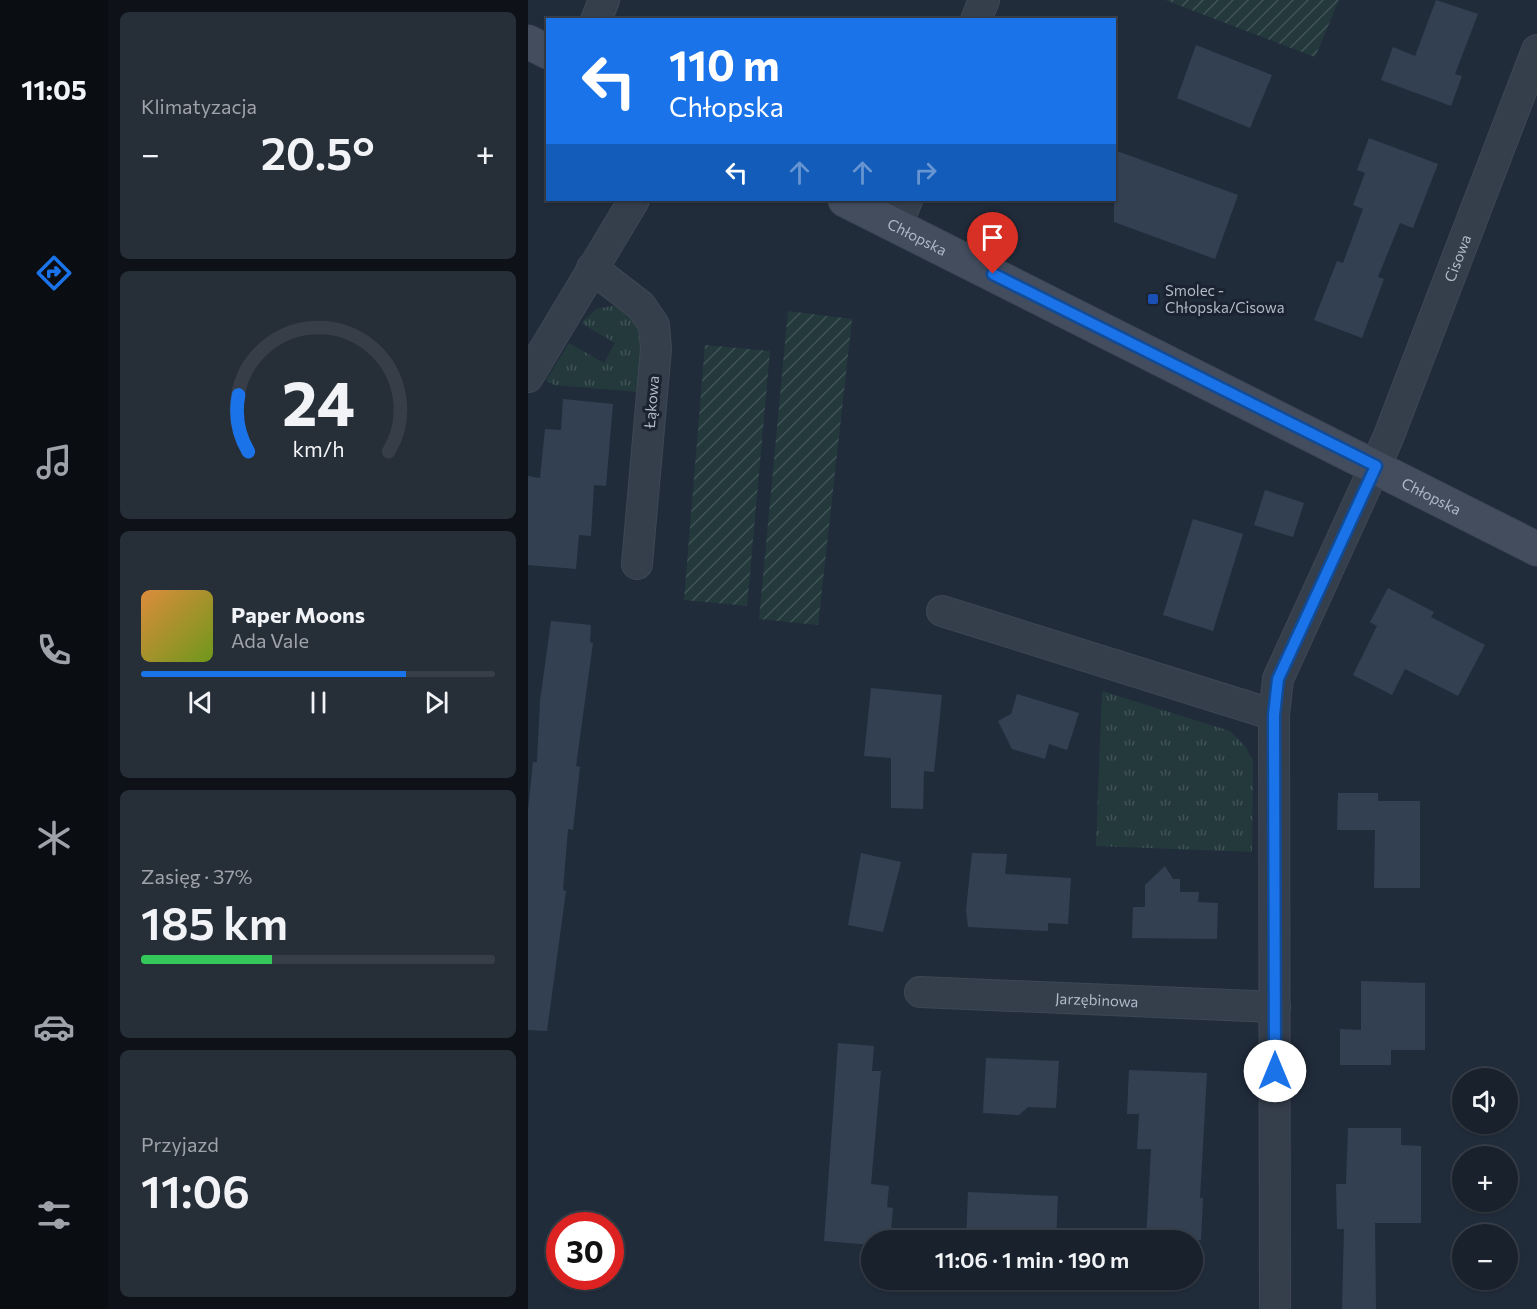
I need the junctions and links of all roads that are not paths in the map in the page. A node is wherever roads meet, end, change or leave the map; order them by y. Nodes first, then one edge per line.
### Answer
1 (604, 0) edge
2 (984, 0) edge
3 (597, 18) edge
4 (977, 18) edge
5 (528, 42) edge
6 (1537, 50) edge
7 (546, 51) edge
8 (633, 201) edge
9 (850, 201) edge
10 (902, 212) edge
11 (592, 268) junction
12 (528, 377) edge
13 (1376, 466) junction
14 (1537, 549) edge
15 (637, 564) dead end
16 (942, 611) dead end
17 (1274, 715) junction
18 (920, 992) dead end
19 (1275, 1007) junction
20 (1275, 1309) edge

1 - 3 street
2 - 4 street
5 - 7 street
6 - 13 street, Cisowa
8 - 11 street
9 - 10 street, Chłopska
10 - 13 street, Chłopska
11 - 12 street
11 - 15 street, Łąkowa
13 - 14 street, Chłopska
13 - 17 street
16 - 17 street
17 - 19 street
18 - 19 street, Jarzębinowa
19 - 20 street

